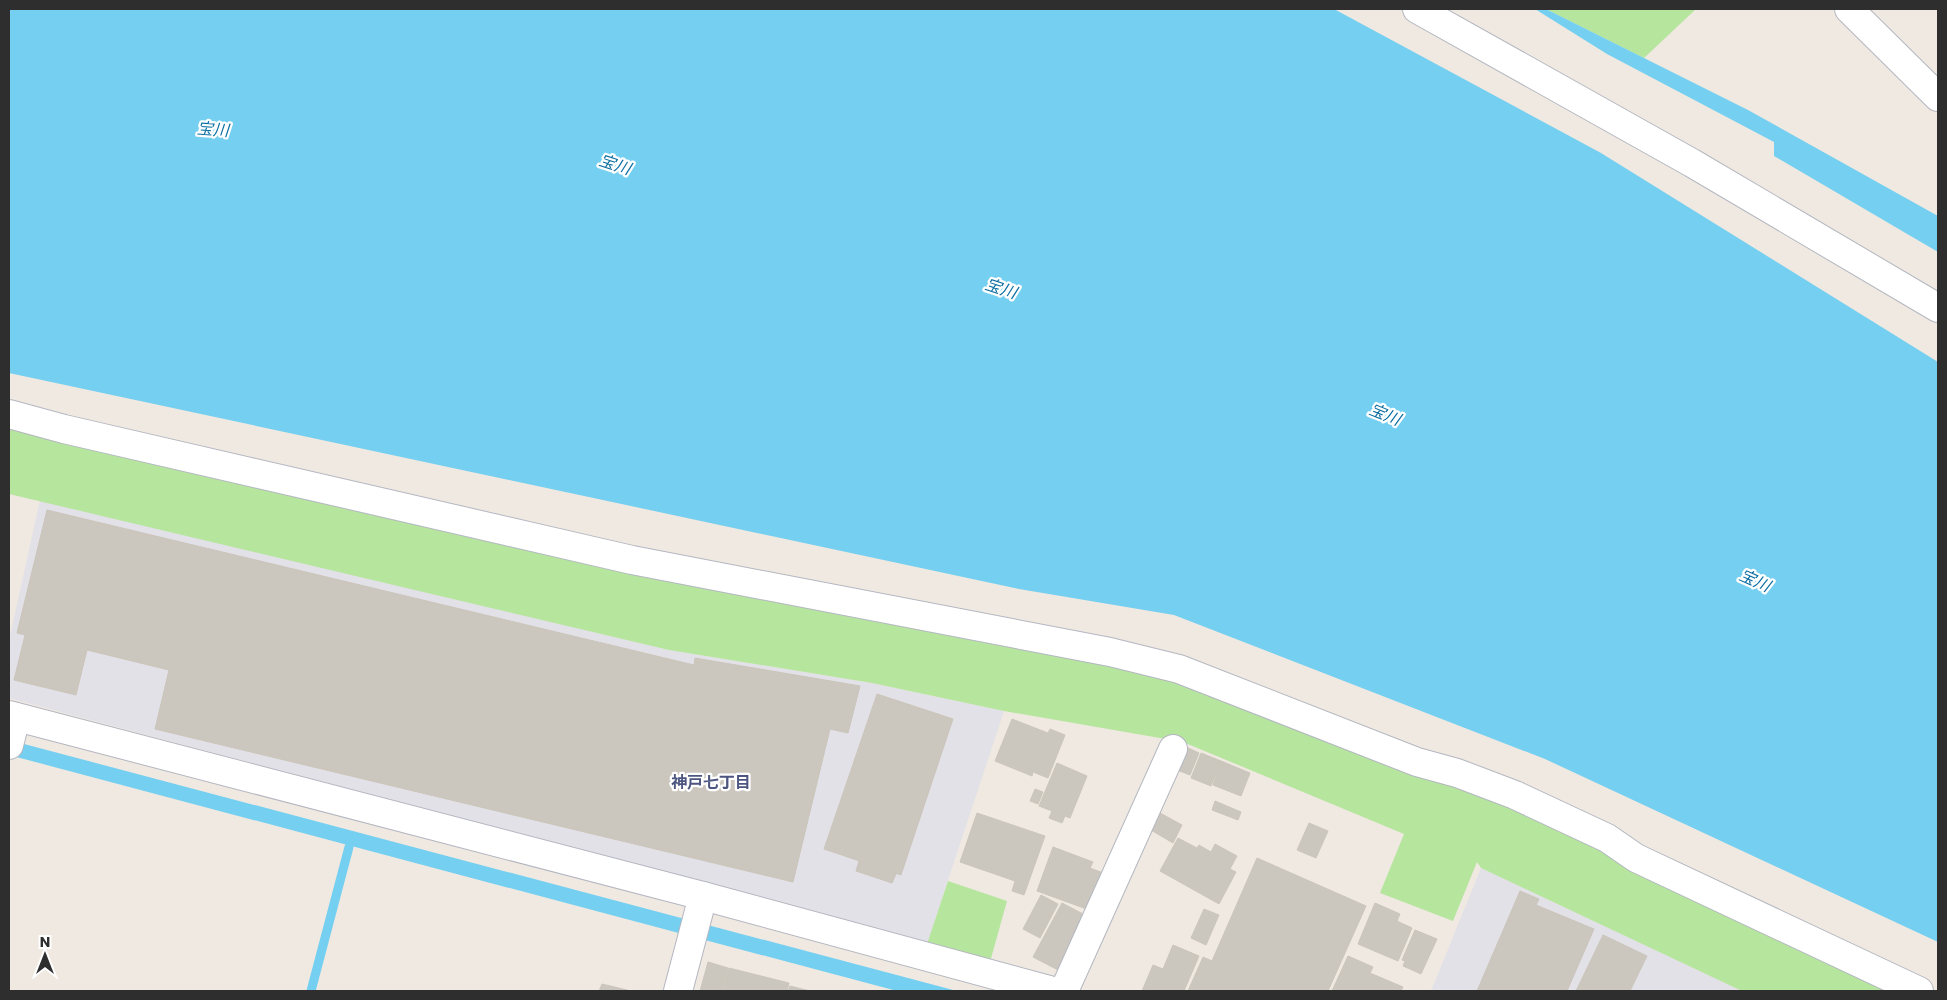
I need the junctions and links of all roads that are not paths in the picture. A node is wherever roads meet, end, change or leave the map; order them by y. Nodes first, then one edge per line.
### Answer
1 (1417, 9) edge
2 (1849, 9) edge
3 (1938, 97) edge
4 (1938, 308) edge
5 (9, 414) edge
6 (11, 728) edge
7 (1173, 750) dead end
8 (700, 906) junction
9 (678, 991) edge
10 (1053, 991) edge
11 (1064, 991) edge
12 (1919, 991) edge

1 - 4 street
2 - 3 street
5 - 12 street
6 - 8 street
7 - 11 street
8 - 9 street
8 - 10 street

